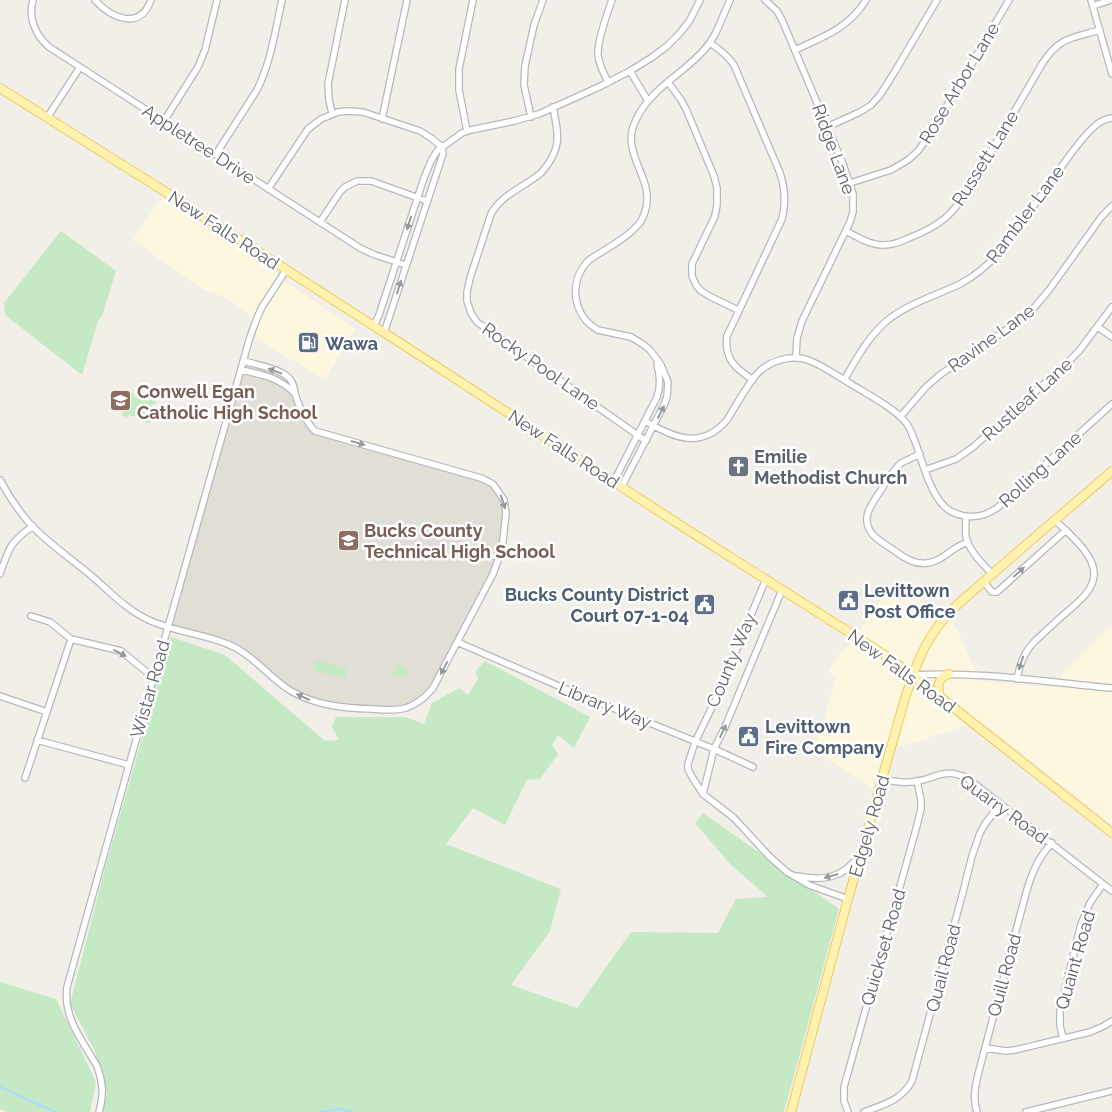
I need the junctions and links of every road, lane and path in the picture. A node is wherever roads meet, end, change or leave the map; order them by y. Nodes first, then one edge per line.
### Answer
1 (34, 0) edge
2 (94, 0) edge
3 (151, 0) edge
4 (217, 0) edge
5 (282, 0) edge
6 (345, 0) edge
7 (407, 0) edge
8 (473, 0) edge
9 (542, 0) edge
10 (612, 0) edge
11 (700, 0) edge
12 (730, 0) edge
13 (765, 0) edge
14 (866, 0) edge
15 (937, 0) edge
16 (1009, 0) edge
17 (1111, 0) edge
18 (1092, 3) edge
19 (1100, 30) junction
20 (710, 43) junction
21 (795, 50) junction
22 (1111, 66) edge
23 (80, 67) junction
24 (630, 71) junction
25 (1112, 74) edge
26 (608, 82) junction
27 (668, 82) junction
28 (0, 88) edge
29 (648, 101) junction
30 (554, 108) junction
31 (332, 113) junction
32 (531, 116) junction
33 (47, 118) junction
34 (1112, 118) edge
35 (382, 119) junction
36 (164, 121) junction
37 (827, 127) junction
38 (467, 131) junction
39 (442, 147) junction
40 (216, 154) junction
41 (850, 183) junction
42 (268, 189) junction
43 (417, 197) junction
44 (427, 201) junction
45 (1112, 206) edge
46 (320, 222) junction
47 (846, 231) junction
48 (396, 262) junction
49 (406, 265) junction
50 (286, 270) junction
51 (1112, 307) edge
52 (738, 310) junction
53 (374, 326) junction
54 (1098, 327) junction
55 (384, 333) junction
56 (1112, 337) edge
57 (653, 355) junction
58 (796, 358) junction
59 (244, 361) junction
60 (241, 370) junction
61 (753, 380) junction
62 (844, 380) junction
63 (295, 394) junction
64 (1112, 404) edge
65 (900, 417) junction
66 (645, 422) junction
67 (653, 426) junction
68 (638, 435) junction
69 (646, 441) junction
70 (920, 454) junction
71 (925, 470) junction
72 (1112, 472) edge
73 (0, 480) edge
74 (614, 481) junction
75 (622, 486) junction
76 (966, 516) junction
77 (1055, 520) junction
78 (33, 526) junction
79 (1066, 530) junction
80 (968, 542) junction
81 (0, 574) edge
82 (992, 574) junction
83 (766, 579) junction
84 (984, 582) junction
85 (782, 590) junction
86 (31, 616) dead end
87 (168, 628) junction
88 (70, 639) junction
89 (457, 642) junction
90 (949, 674) junction
91 (913, 675) junction
92 (154, 678) junction
93 (1017, 679) junction
94 (1112, 688) edge
95 (0, 696) edge
96 (940, 696) junction
97 (47, 712) junction
98 (37, 740) junction
99 (695, 742) junction
100 (714, 750) junction
101 (129, 765) junction
102 (753, 767) dead end
103 (25, 778) dead end
104 (882, 779) junction
105 (917, 781) junction
106 (703, 794) junction
107 (1000, 804) junction
108 (1112, 833) edge
109 (1052, 843) junction
110 (862, 852) junction
111 (791, 875) junction
112 (1103, 884) junction
113 (1112, 891) edge
114 (848, 899) junction
115 (1112, 1021) edge
116 (1062, 1038) junction
117 (985, 1048) junction
118 (1112, 1091) edge
119 (99, 1112) edge
120 (790, 1112) edge
121 (848, 1112) edge
122 (864, 1112) edge
123 (977, 1112) edge
124 (1026, 1112) edge

1 - 23 street, Appletree Drive
2 - 3 street
4 - 36 street
5 - 40 street
6 - 31 street
7 - 35 street
8 - 38 street
9 - 32 street
10 - 26 street
11 - 24 street
12 - 20 street
13 - 21 street, Ridge Lane
14 - 21 street
15 - 37 street
16 - 41 street, Rose Arbor Lane
17 - 18 street
18 - 19 street
19 - 22 street
19 - 47 street, Russett Lane
20 - 27 street
20 - 52 street
21 - 37 street, Ridge Lane
22 - 25 street
23 - 33 street
23 - 36 street, Appletree Drive
24 - 26 street
24 - 29 street
26 - 30 street
27 - 29 street
27 - 52 street
28 - 33 main road, New Falls Road
29 - 57 street
30 - 32 street
30 - 68 street, Rocky Pool Lane
31 - 35 street
31 - 42 street
32 - 38 street
33 - 50 main road, New Falls Road
34 - 62 street, Rambler Lane
35 - 39 street
36 - 40 street, Appletree Drive
37 - 41 street, Ridge Lane
38 - 39 street
39 - 43 street
39 - 44 street
40 - 42 street, Appletree Drive
41 - 47 street, Ridge Lane
42 - 46 street, Appletree Drive
43 - 44 street
43 - 46 street
43 -> 48 street
44 - 49 street
45 - 65 street, Ravine Lane
46 - 48 street, Appletree Drive
47 - 58 street, Ridge Lane
48 - 49 street, Appletree Drive
48 - 53 street
55 -> 49 street
50 - 53 main road, New Falls Road
50 - 59 street, Wistar Road
51 - 54 street, Rustleaf Lane
52 - 61 street
53 - 55 main road, New Falls Road
54 - 56 street
54 - 71 street, Rustleaf Lane
55 - 74 main road, New Falls Road
57 - 66 street
67 -> 57 street
58 - 61 street
58 - 62 street
59 - 60 street, Wistar Road
63 -> 59 street
60 - 63 street
60 - 87 street, Wistar Road
61 - 67 street
62 - 65 street
63 -> 89 street
64 - 76 street, Rolling Lane
65 - 70 street
66 - 67 street
66 - 68 street
67 - 69 street
68 - 69 street, Rocky Pool Lane
68 - 74 street
69 - 75 street
70 - 71 street
70 - 80 street
71 - 76 street
72 - 77 main road, Edgely Road
73 - 78 street
74 - 75 main road, New Falls Road
75 - 83 main road, New Falls Road
76 - 80 street
77 - 79 street
77 - 82 main road, Edgely Road
78 - 81 street
78 - 87 street
84 -> 79 street
79 -> 93 street
80 - 82 street
82 - 84 main road, Edgely Road
83 - 85 main road, New Falls Road
83 - 99 street, County Way
84 - 91 main road, Edgely Road
85 - 91 main road, New Falls Road
100 -> 85 street
86 - 88 street
89 -> 87 street
87 - 92 street, Wistar Road
88 -> 92 street
88 - 97 street
89 - 99 street, Library Way
90 - 91 street
90 - 93 street
90 - 96 main road
91 - 96 main road, New Falls Road
91 - 104 main road, Edgely Road
92 - 101 street, Wistar Road
93 - 94 street
95 - 97 street
96 - 108 main road, New Falls Road
97 - 98 street
98 - 101 street
98 - 103 street
99 - 100 street, Library Way
99 - 106 street, County Way
100 - 102 street, Library Way
100 - 106 street
101 - 119 street, Wistar Road
104 - 105 street, Quarry Road
104 - 110 main road, Edgely Road
105 - 107 street, Quarry Road
105 - 121 street, Quickset Road
106 - 111 street
107 - 109 street, Quarry Road
107 - 122 street, Quail Road
109 - 112 street, Quarry Road
109 - 117 street, Quill Road
110 -> 111 street
110 - 114 main road, Edgely Road
111 - 114 street
112 - 113 street, Quarry Road
112 - 116 street, Quaint Road
114 - 120 main road, Edgely Road
115 - 116 street
116 - 117 street
117 - 123 street, Quill Road
118 - 124 street

